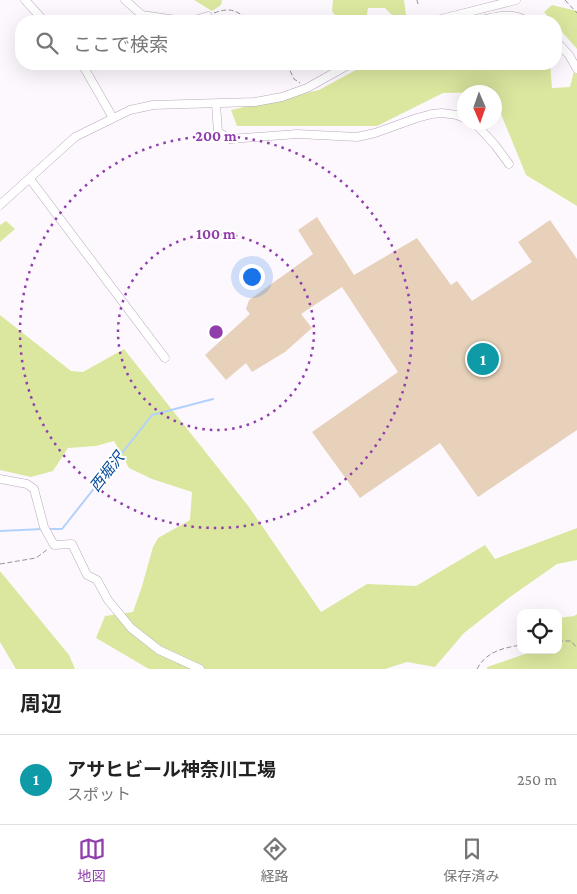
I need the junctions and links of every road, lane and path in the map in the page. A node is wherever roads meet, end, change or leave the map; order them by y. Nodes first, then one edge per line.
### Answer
1 (25, 0) edge
2 (125, 0) edge
3 (417, 0) edge
4 (516, 0) edge
5 (565, 0) edge
6 (418, 4) dead end
7 (577, 13) edge
8 (39, 15) edge
9 (142, 15) edge
10 (211, 15) edge
11 (242, 15) edge
12 (457, 15) edge
13 (562, 47) edge
14 (577, 69) edge
15 (85, 70) edge
16 (290, 70) edge
17 (339, 70) edge
18 (307, 88) junction
19 (216, 104) junction
20 (457, 115) edge
21 (113, 118) junction
22 (481, 130) edge
23 (509, 164) dead end
24 (30, 179) junction
25 (0, 205) edge
26 (165, 358) dead end
27 (0, 479) edge
28 (54, 545) junction
29 (0, 564) edge
30 (562, 641) edge
31 (517, 646) edge
32 (577, 648) edge
33 (200, 669) edge
34 (477, 669) edge

1 - 8 street
2 - 9 street
3 - 6 path
4 - 12 street
5 - 7 path
10 - 11 path
13 - 14 street
15 - 21 street
16 - 18 path
17 - 18 street
18 - 19 street
19 - 20 street
19 - 21 street
21 - 24 street
22 - 23 street
24 - 25 street
24 - 26 street
27 - 28 street
28 - 29 path
28 - 33 street
30 - 32 path
31 - 34 path

